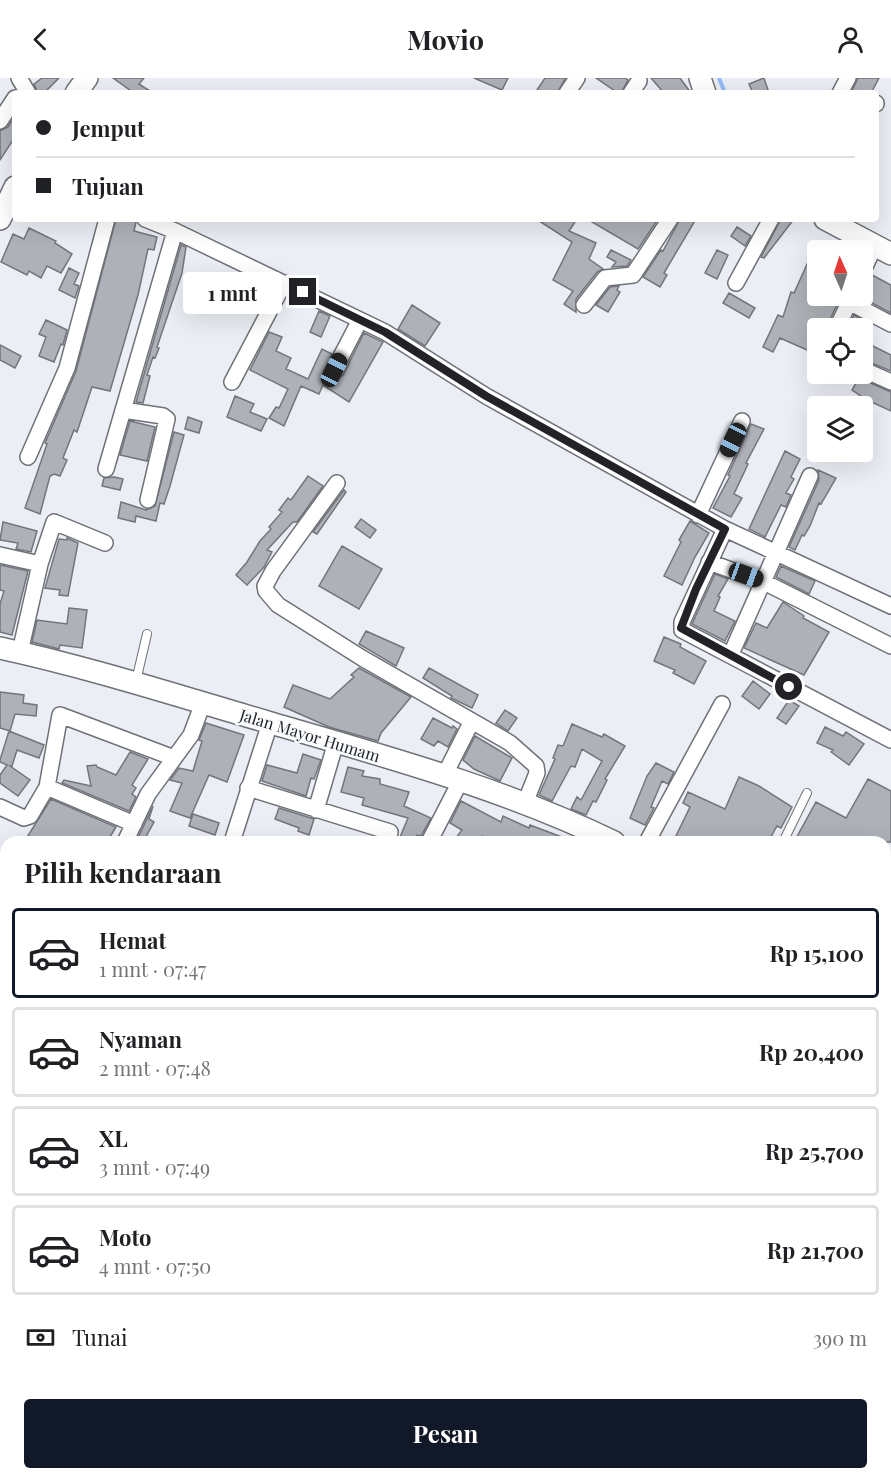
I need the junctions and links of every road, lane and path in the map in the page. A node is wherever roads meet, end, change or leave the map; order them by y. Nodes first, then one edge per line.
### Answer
1 (12, 103) edge
2 (0, 121) edge
3 (12, 193) edge
4 (0, 219) edge
5 (106, 222) edge
6 (152, 222) edge
7 (668, 222) edge
8 (769, 222) edge
9 (831, 222) edge
10 (175, 231) junction
11 (883, 250) edge
12 (284, 283) junction
13 (736, 283) dead end
14 (584, 305) dead end
15 (862, 306) edge
16 (360, 320) junction
17 (891, 324) edge
18 (334, 370) dead end
19 (873, 374) edge
20 (232, 382) dead end
21 (891, 382) edge
22 (123, 410) junction
23 (742, 421) dead end
24 (28, 457) dead end
25 (106, 469) dead end
26 (810, 476) dead end
27 (337, 483) dead end
28 (148, 500) dead end
29 (698, 514) junction
30 (725, 529) junction
31 (105, 543) dead end
32 (776, 553) junction
33 (0, 555) edge
34 (709, 561) junction
35 (40, 564) junction
36 (765, 582) junction
37 (891, 606) edge
38 (147, 634) dead end
39 (891, 646) edge
40 (5, 650) edge
41 (732, 654) junction
42 (136, 682) junction
43 (203, 703) junction
44 (722, 704) dead end
45 (472, 721) junction
46 (270, 723) junction
47 (891, 740) edge
48 (336, 742) junction
49 (174, 758) junction
50 (452, 779) junction
51 (47, 787) junction
52 (248, 788) junction
53 (807, 793) dead end
54 (525, 803) junction
55 (0, 807) edge
56 (316, 810) junction
57 (134, 824) junction
58 (128, 836) edge
59 (234, 836) edge
60 (389, 836) edge
61 (431, 836) edge
62 (600, 836) edge
63 (650, 836) edge
64 (786, 836) edge

1 - 2 street
3 - 4 main road
5 - 24 street
6 - 10 street
7 - 14 street
8 - 13 street
9 - 11 main road
10 - 12 street
10 - 22 street
12 - 16 street
12 - 20 street
15 - 17 street
16 - 18 street
16 - 29 street
19 - 21 street
22 - 25 street
22 - 28 street
23 - 29 street
26 - 32 street
27 - 45 street
29 - 30 street
30 - 32 street
30 - 34 street
31 - 35 street
32 - 36 street
32 - 37 street
33 - 35 street
34 - 36 street
34 - 41 street
35 - 40 street
36 - 39 street
36 - 41 street
38 - 42 lane
40 - 42 main road, Jalan Mayor Humam
41 - 47 street
42 - 43 main road, Jalan Mayor Humam
43 - 46 main road, Jalan Mayor Humam
43 - 49 street
44 - 63 street
45 - 50 street
45 - 54 street
46 - 48 main road, Jalan Mayor Humam
46 - 52 street
48 - 50 main road, Jalan Mayor Humam
48 - 56 street
49 - 51 street
49 - 57 street
50 - 54 main road, Jalan Mayor Humam
50 - 61 street
51 - 55 street
51 - 57 street
52 - 56 street
52 - 59 street
53 - 64 lane
54 - 62 main road, Jalan Mayor Humam
56 - 60 street
57 - 58 street

